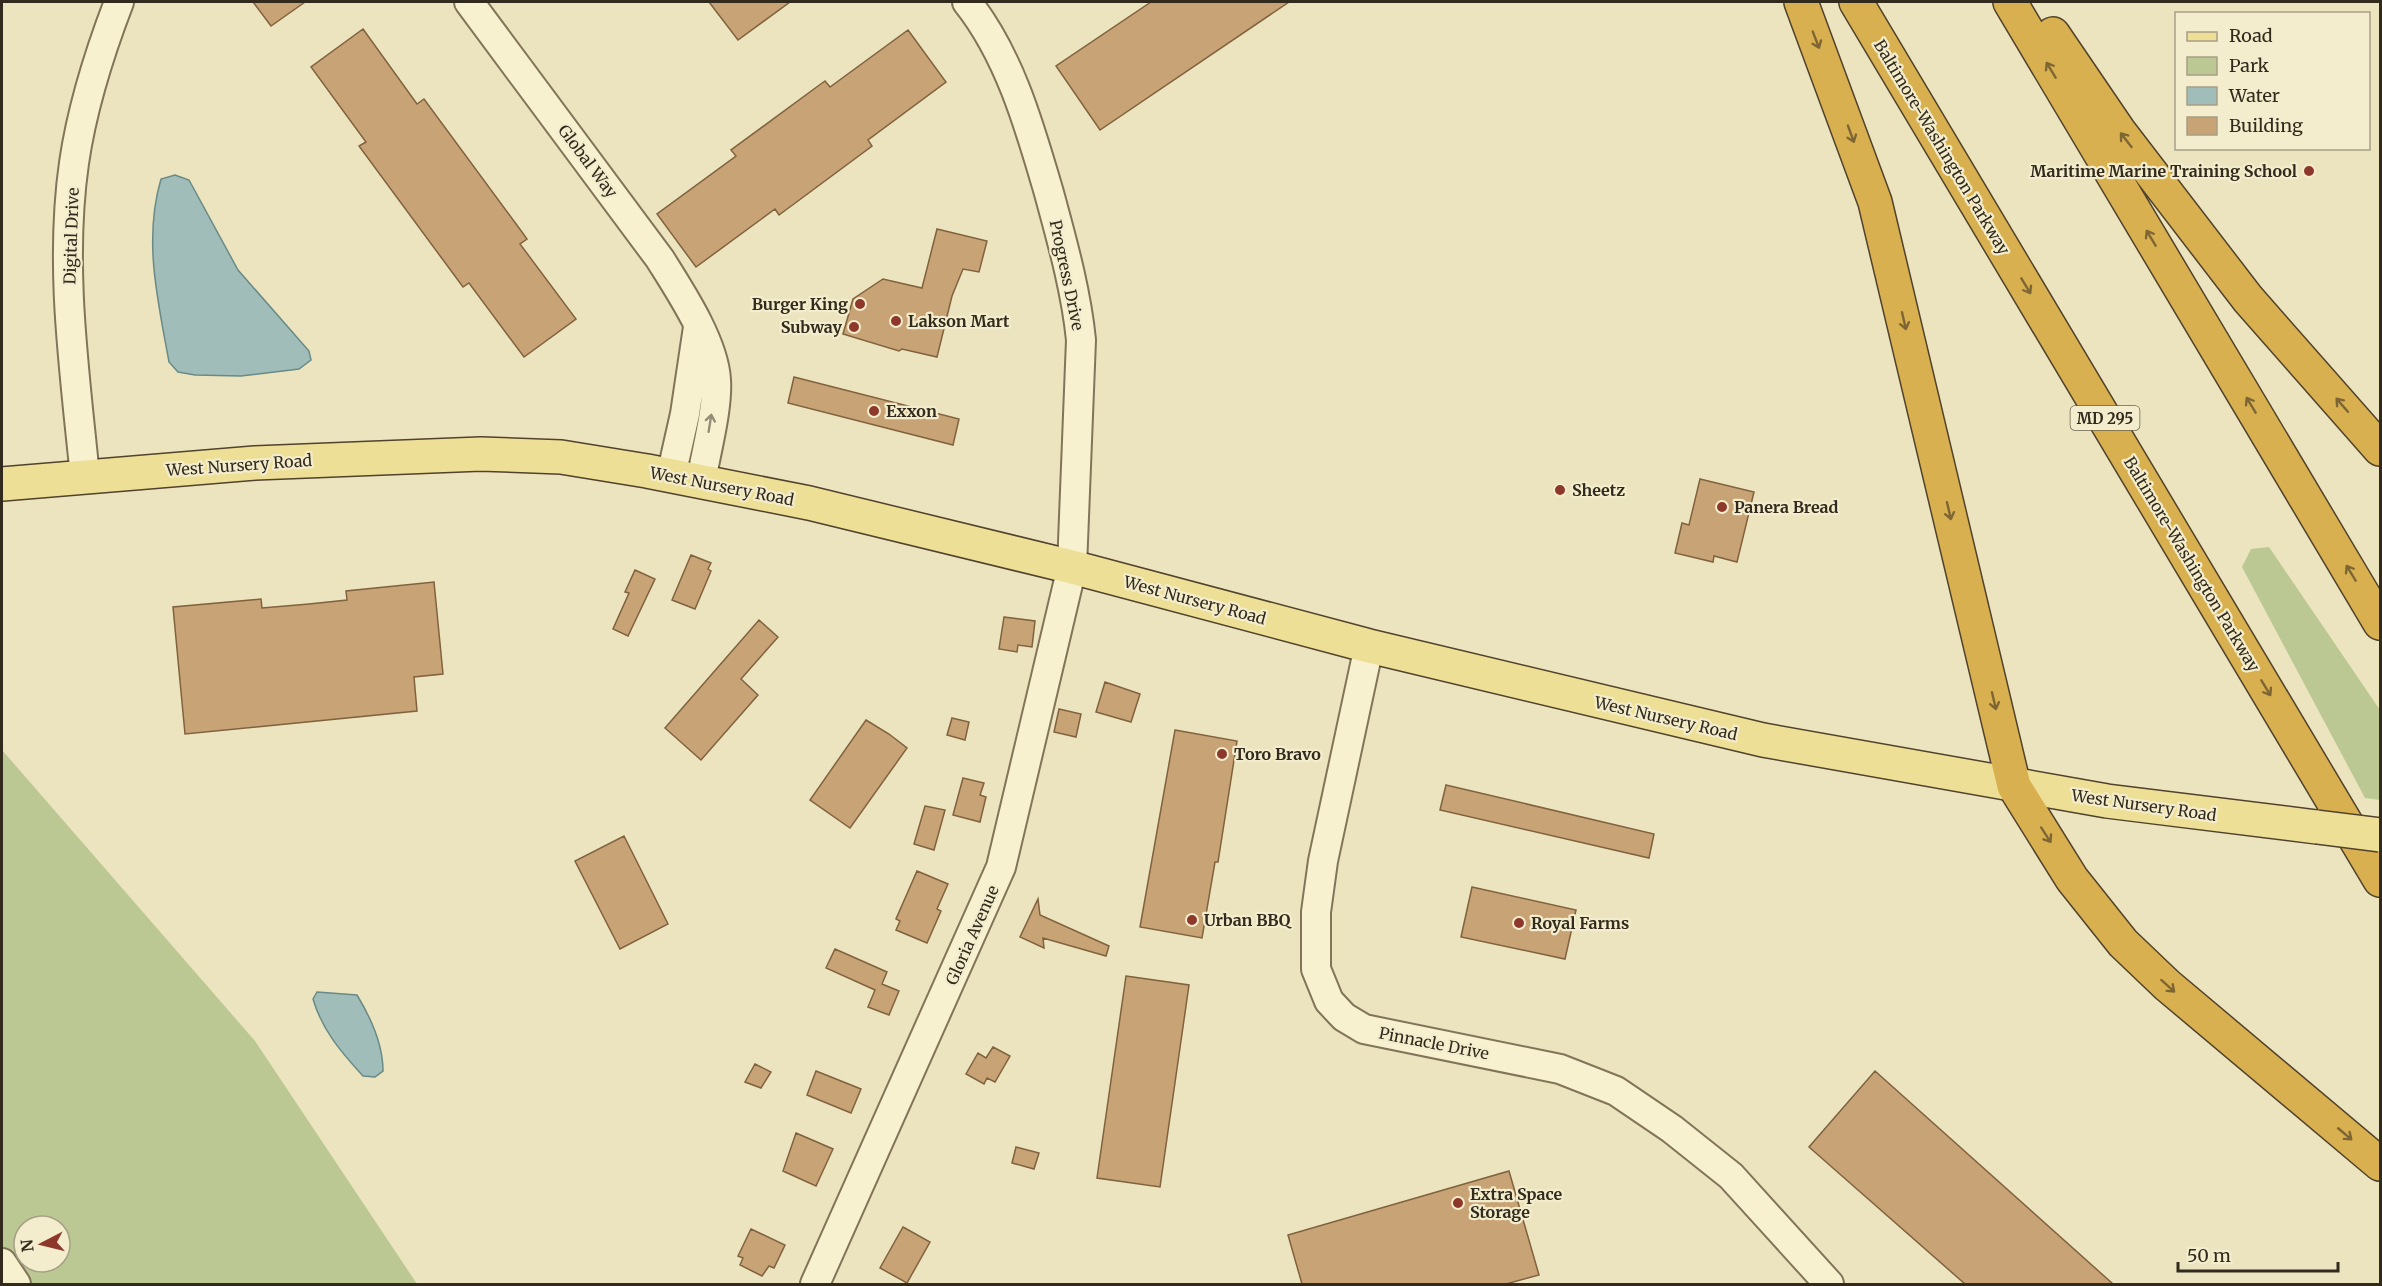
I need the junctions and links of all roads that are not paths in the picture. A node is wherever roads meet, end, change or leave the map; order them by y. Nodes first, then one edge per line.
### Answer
1 (119, 2) edge
2 (469, 2) edge
3 (967, 2) edge
4 (1801, 2) edge
5 (1856, 2) edge
6 (2010, 2) edge
7 (2030, 2) edge
8 (2380, 449) edge
9 (85, 477) junction
10 (686, 479) junction
11 (2, 484) edge
12 (1072, 567) junction
13 (2380, 623) edge
14 (1369, 646) junction
15 (2014, 786) junction
16 (2380, 835) edge
17 (2380, 879) edge
18 (2380, 1164) edge
19 (2, 1263) edge
20 (16, 1284) edge
21 (815, 1284) edge
22 (1829, 1284) edge

1 - 9 street, Digital Drive
2 - 10 street, Global Way
3 - 12 street, Progress Drive
4 -> 15 highway
5 -> 17 highway, Baltimore-Washington Parkway / MD 295
13 -> 6 highway
8 -> 7 highway
9 - 10 main road, West Nursery Road
9 - 11 main road, West Nursery Road
10 - 12 main road, West Nursery Road
12 - 14 main road, West Nursery Road
12 - 21 street, Gloria Avenue
14 - 15 main road, West Nursery Road
14 - 22 street, Pinnacle Drive
15 - 16 main road, West Nursery Road, bridge
15 -> 18 highway
19 - 20 street

